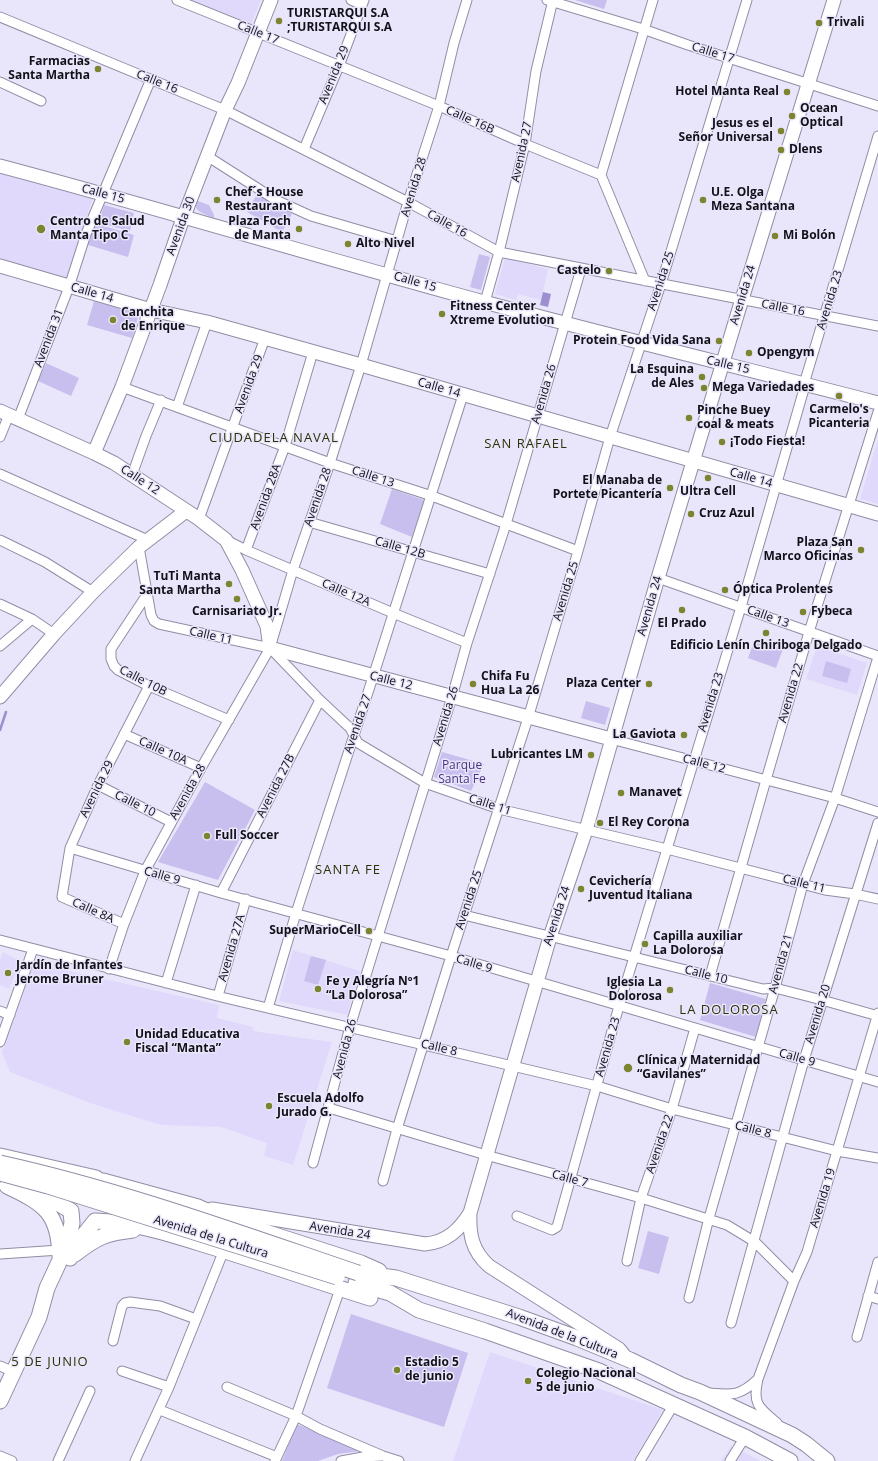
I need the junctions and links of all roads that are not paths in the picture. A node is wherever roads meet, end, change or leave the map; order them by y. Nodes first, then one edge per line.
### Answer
1 (177, 0) edge
2 (271, 0) edge
3 (351, 0) edge
4 (467, 0) edge
5 (653, 0) edge
6 (747, 0) edge
7 (834, 0) edge
8 (551, 1) edge
9 (363, 2) edge
10 (0, 17) edge
11 (643, 29) junction
12 (257, 32) junction
13 (729, 58) junction
14 (339, 66) junction
15 (150, 79) junction
16 (0, 82) edge
17 (809, 84) junction
18 (41, 101) dead end
19 (439, 106) junction
20 (878, 106) edge
21 (225, 110) junction
22 (878, 136) edge
23 (525, 144) junction
24 (304, 149) junction
25 (208, 156) junction
26 (0, 166) edge
27 (601, 175) junction
28 (102, 193) junction
29 (408, 202) junction
30 (184, 217) junction
31 (398, 241) junction
32 (499, 252) junction
33 (0, 266) edge
34 (581, 269) junction
35 (387, 274) junction
36 (644, 281) junction
37 (661, 284) junction
38 (69, 287) junction
39 (742, 299) junction
40 (485, 302) junction
41 (151, 310) junction
42 (825, 316) junction
43 (207, 322) junction
44 (566, 322) junction
45 (878, 326) edge
46 (265, 338) junction
47 (642, 343) junction
48 (313, 352) junction
49 (723, 364) junction
50 (361, 365) junction
51 (804, 384) junction
52 (122, 386) junction
53 (463, 395) junction
54 (161, 400) junction
55 (878, 403) edge
56 (177, 407) junction
57 (878, 412) edge
58 (9, 415) edge
59 (538, 416) junction
60 (234, 427) junction
61 (0, 437) edge
62 (610, 437) junction
63 (285, 446) junction
64 (94, 453) junction
65 (694, 461) junction
66 (330, 463) junction
67 (0, 474) edge
68 (132, 475) junction
69 (776, 485) junction
70 (432, 496) junction
71 (848, 506) junction
72 (186, 511) junction
73 (878, 514) edge
74 (199, 519) junction
75 (309, 522) junction
76 (506, 524) junction
77 (0, 540) edge
78 (226, 540) junction
79 (143, 543) junction
80 (246, 550) junction
81 (578, 551) junction
82 (413, 552) junction
83 (293, 570) junction
84 (490, 574) junction
85 (658, 578) junction
86 (93, 592) junction
87 (148, 593) junction
88 (3, 605) edge
89 (741, 606) junction
90 (393, 613) junction
91 (32, 619) junction
92 (809, 632) junction
93 (54, 634) junction
94 (467, 643) junction
95 (0, 646) edge
96 (270, 648) junction
97 (878, 656) edge
98 (374, 677) junction
99 (149, 686) junction
100 (0, 697) edge
101 (452, 697) junction
102 (320, 700) junction
103 (528, 718) junction
104 (229, 720) junction
105 (124, 734) junction
106 (354, 735) junction
107 (612, 740) junction
108 (693, 761) junction
109 (201, 768) junction
110 (766, 780) junction
111 (426, 783) junction
112 (98, 785) junction
113 (835, 798) junction
114 (499, 809) junction
115 (878, 812) edge
116 (171, 822) junction
117 (878, 823) edge
118 (586, 830) junction
119 (70, 848) junction
120 (667, 849) junction
121 (741, 868) junction
122 (144, 871) junction
123 (803, 884) junction
124 (196, 885) junction
125 (221, 893) junction
126 (855, 894) junction
127 (62, 897) joint
128 (246, 899) junction
129 (878, 899) edge
130 (296, 913) junction
131 (464, 915) junction
132 (124, 924) junction
133 (379, 937) junction
134 (550, 937) junction
135 (0, 940) edge
136 (33, 949) junction
137 (451, 956) junction
138 (634, 957) junction
139 (109, 969) junction
140 (710, 976) junction
141 (166, 983) junction
142 (537, 983) junction
143 (775, 988) junction
144 (218, 996) junction
145 (822, 1000) junction
146 (619, 1006) junction
147 (268, 1008) junction
148 (0, 1011) edge
149 (10, 1015) junction
150 (878, 1015) edge
151 (350, 1027) junction
152 (694, 1028) junction
153 (0, 1042) edge
154 (424, 1045) junction
155 (758, 1047) junction
156 (804, 1060) junction
157 (512, 1066) junction
158 (859, 1076) junction
159 (878, 1082) edge
160 (597, 1086) junction
161 (329, 1108) junction
162 (672, 1109) junction
163 (736, 1126) junction
164 (397, 1129) junction
165 (783, 1137) junction
166 (837, 1151) junction
167 (486, 1155) junction
168 (0, 1156) edge
169 (878, 1158) edge
170 (0, 1163) edge
171 (313, 1163) dead end
172 (99, 1179) junction
173 (570, 1179) junction
174 (383, 1181) dead end
175 (2, 1185) edge
176 (641, 1198) junction
177 (198, 1207) junction
178 (71, 1211) junction
179 (470, 1213) junction
180 (517, 1216) dead end
181 (709, 1218) junction
182 (95, 1221) junction
183 (154, 1229) junction
184 (754, 1242) junction
185 (224, 1250) junction
186 (0, 1254) edge
187 (63, 1256) junction
188 (627, 1261) dead end
189 (878, 1262) edge
190 (357, 1278) junction
191 (396, 1278) junction
192 (794, 1282) junction
193 (340, 1289) junction
194 (868, 1296) junction
195 (688, 1298) dead end
196 (878, 1299) edge
197 (419, 1310) junction
198 (196, 1318) junction
199 (731, 1323) dead end
200 (857, 1337) dead end
201 (113, 1341) dead end
202 (630, 1360) junction
203 (0, 1366) edge
204 (122, 1371) dead end
205 (14, 1372) junction
206 (758, 1379) junction
207 (170, 1387) junction
208 (227, 1387) dead end
209 (90, 1391) dead end
210 (700, 1392) junction
211 (0, 1401) edge
212 (674, 1404) junction
213 (160, 1410) junction
214 (296, 1416) junction
215 (792, 1435) junction
216 (745, 1437) junction
217 (806, 1444) junction
218 (0, 1456) edge
219 (383, 1456) junction
220 (276, 1459) edge
221 (12, 1461) edge
222 (58, 1461) edge
223 (135, 1461) edge
224 (341, 1461) edge
225 (399, 1461) edge
226 (640, 1461) edge
227 (730, 1461) edge
228 (790, 1461) edge
229 (827, 1461) edge
230 (834, 1461) edge

1 - 12 street, Calle 17
2 - 12 street, Avenida 30
3 - 9 street
4 - 19 street, Avenida 28
5 - 11 street
6 - 13 street, Avenida 25
7 - 17 street, Avenida 24
8 - 11 street, Calle 17
8 - 23 street, Avenida 27
9 - 14 street, Avenida 29
10 - 15 street, Calle 16
11 - 13 street, Calle 17
11 - 27 street
12 - 14 street, Calle 17
12 - 21 street, Avenida 30
13 - 17 street, Calle 17
13 - 37 street, Avenida 25
14 - 19 street, Calle 16B
14 - 24 street, Avenida 29
15 - 21 street, Calle 16
15 - 28 street, Avenida 31
16 - 18 street
17 - 20 street, Calle 17
17 - 39 street, Avenida 24
19 - 23 street, Calle 16B
19 - 29 street, Avenida 28
21 - 24 street, Calle 16
21 - 25 street, Avenida 30
22 - 42 street, Avenida 23
23 - 27 street, Calle 16B
23 - 32 street, Avenida 27
24 - 29 street, Calle 16
25 - 30 street, Avenida 30
25 - 31 street
26 - 28 street, Calle 15
27 - 36 street
28 - 30 street, Calle 15
28 - 38 street, Avenida 31
29 - 31 street, Avenida 28
29 - 32 street, Calle 16
30 - 35 street, Calle 15
30 - 41 street, Avenida 30
31 - 35 street, Avenida 28
32 - 34 street, Calle 16
32 - 40 street, Avenida 27
33 - 38 street, Calle 14
34 - 36 street, Calle 16
34 - 44 street, Avenida 26
35 - 40 street, Calle 15
35 - 50 street, Avenida 28
36 - 37 street, Calle 16
37 - 39 street, Calle 16
37 - 47 street, Avenida 25
38 - 41 street, Calle 14
38 - 58 street, Avenida 31
39 - 42 street, Calle 16
39 - 49 street, Avenida 24
40 - 44 street, Calle 15
41 - 43 street, Calle 14
41 - 52 street, Avenida 30
42 - 45 street, Calle 16
42 - 51 street, Avenida 23
43 - 46 street, Calle 14
43 - 56 street
44 - 47 street, Calle 15
44 - 59 street, Avenida 26
46 - 48 street, Calle 14
46 - 60 street, Avenida 29
47 - 49 street, Calle 15
47 - 62 street, Avenida 25
48 - 50 street, Calle 14
48 - 63 street, Avenida 28A
49 - 51 street, Calle 15
49 - 65 street, Avenida 24
50 - 53 street, Calle 14
50 - 66 street, Avenida 28
51 - 55 street, Calle 15
51 - 69 street, Avenida 23
52 - 54 street, Calle 13
52 - 64 street, Avenida 30
53 - 59 street, Calle 14
53 - 70 street, Avenida 27
54 - 56 street, Calle 13
54 - 68 street
56 - 60 street, Calle 13
57 - 71 street, Avenida 22
58 - 61 street, Avenida 31
58 - 64 street, Calle 12
59 - 62 street, Calle 14
59 - 76 street, Avenida 26
60 - 63 street, Calle 13
60 - 74 street, Avenida 29
62 - 65 street, Calle 14
62 - 81 street, Avenida 25
63 - 66 street, Calle 13
63 - 80 street, Avenida 28A
64 - 68 street, Calle 12
65 - 69 street, Calle 14
65 - 85 street, Avenida 24
66 - 70 street, Calle 13
66 - 75 street, Avenida 28
67 - 79 street
68 - 72 street, Calle 12
69 - 71 street, Calle 14
69 - 89 street, Avenida 23
70 - 76 street, Calle 13
70 - 82 street, Avenida 27
71 - 73 street, Calle 14
71 - 92 street, Avenida 22
72 - 74 street, Calle 12
72 - 79 street
74 - 78 street, Calle 12
75 - 82 street, Calle 12B
75 - 83 street, Avenida 28
76 - 81 street, Calle 13
76 - 84 street, Avenida 26
77 - 86 street
78 - 80 street, Calle 12A
78 - 96 street, Calle 12
79 - 86 street
79 - 87 street, Calle 11
80 - 83 street, Calle 12A
81 - 103 street, Avenida 25
82 - 84 street, Calle 12B
82 - 90 street, Avenida 27
83 - 90 street, Calle 12A
83 - 96 street, Avenida 28
84 - 94 street, Avenida 26
85 - 89 street, Calle 13
85 - 107 street, Avenida 24
86 - 93 street
87 - 96 street, Calle 11
87 - 99 street, Calle 10B
88 - 91 street
89 - 92 street, Calle 13
89 - 108 street, Avenida 23
90 - 94 street, Calle 12A
90 - 98 street, Avenida 27
91 - 93 street
91 - 95 street
92 - 97 street, Calle 13
92 - 110 street, Avenida 22
93 - 100 street
94 - 101 street, Avenida 26
96 - 98 street, Calle 12
96 - 102 street, Calle 11
96 - 104 street, Avenida 28
97 - 113 street, Avenida 21
98 - 101 street, Calle 12
98 - 106 street, Avenida 27
99 - 104 street, Calle 10B
99 - 105 street, Avenida 29
101 - 103 street, Calle 12
101 - 111 street, Avenida 26
102 - 106 street, Calle 11
102 - 125 street, Avenida 27B
103 - 107 street, Calle 12
103 - 114 street, Avenida 25
104 - 109 street, Avenida 28
105 - 109 street, Calle 10A
105 - 112 street, Avenida 29
106 - 111 street, Calle 11
106 - 130 street, Avenida 27
107 - 108 street, Calle 12
107 - 118 street, Avenida 24
108 - 110 street, Calle 12
108 - 120 street, Avenida 23
109 - 116 street, Avenida 28
110 - 113 street, Calle 12
110 - 121 street, Avenida 22
111 - 114 street, Calle 11
111 - 133 street, Avenida 26
112 - 116 street, Calle 10
112 - 119 street, Avenida 29
113 - 115 street, Calle 12
113 - 123 street, Avenida 21
114 - 118 street, Calle 11
114 - 131 street, Avenida 25
116 - 122 street, Avenida 28
117 - 126 street, Avenida 20
118 - 120 street, Calle 11
118 - 134 street, Avenida 24
119 - 122 street, Calle 9
119 - 127 street, Avenida 29
120 - 121 street, Calle 11
120 - 138 street, Avenida 23
121 - 123 street, Calle 11
121 - 140 street, Avenida 22
122 - 124 street, Calle 9
122 - 132 street, Avenida 28
123 - 126 street, Calle 11
123 - 143 street, Avenida 21
124 - 125 street, Calle 9
124 - 141 street
125 - 128 street, Calle 9
126 - 129 street, Calle 11
126 - 145 street, Avenida 20
127 - 132 street, Calle 8A
128 - 130 street, Calle 9
128 - 144 street, Avenida 27A
130 - 133 street, Calle 9
130 - 147 street, Avenida 27
131 - 134 street, Calle 10
131 - 137 street, Avenida 25
132 - 139 street, Avenida 28
133 - 137 street, Calle 9
133 - 151 street, Avenida 26
134 - 138 street, Calle 10
134 - 142 street, Avenida 24
135 - 136 street, Calle 8
136 - 139 street, Calle 8
136 - 149 street
137 - 142 street, Calle 9
137 - 154 street, Avenida 25
138 - 140 street, Calle 10
138 - 146 street, Avenida 23
139 - 141 street, Calle 8
140 - 143 street, Calle 10
141 - 144 street, Calle 8
142 - 146 street, Calle 9
142 - 157 street, Avenida 24
143 - 145 street, Calle 10
143 - 155 street, Avenida 21
144 - 147 street, Calle 8
145 - 150 street, Calle 10
145 - 156 street, Avenida 20
146 - 152 street, Calle 9
146 - 160 street, Avenida 23
147 - 151 street, Calle 8
148 - 149 street
149 - 153 street
150 - 158 street, Avenida 19
151 - 154 street, Calle 8
151 - 161 street, Avenida 26
152 - 155 street, Calle 9
152 - 162 street, Avenida 22
154 - 157 street, Calle 8
154 - 164 street, Avenida 25
155 - 156 street, Calle 9
155 - 163 street, Avenida 21
156 - 158 street, Calle 9
156 - 165 street, Avenida 20
157 - 160 street, Calle 8
157 - 167 street, Avenida 24
158 - 159 street, Calle 9
158 - 166 street, Avenida 19
160 - 162 street, Calle 8
160 - 173 street, Avenida 23
161 - 164 street, Calle 7
161 - 171 street, Avenida 26
162 - 163 street, Calle 8
162 - 176 street, Avenida 22
163 - 165 street, Calle 8
163 - 181 street, Avenida 21
164 - 167 street, Calle 7
164 - 174 street, Avenida 25
165 - 166 street, Calle 8
165 - 184 street, Avenida 20
166 - 169 street, Calle 8
166 - 192 street, Avenida 19
167 - 173 street, Calle 7
167 - 179 street, Avenida 24
168 - 172 main road, Avenida de la Cultura
170 - 190 main road, Avenida de la Cultura, bridge
172 - 177 main road, Avenida de la Cultura
172 - 178 main road
172 - 182 main road
173 - 176 street, Calle 7
173 - 180 street, Avenida 23
175 - 178 main road
175 - 187 main road
175 - 190 main road, Avenida de la Cultura, bridge
176 - 181 street, Calle 7
176 - 188 street, Avenida 22
177 - 179 street, Avenida 24
177 - 191 main road, Avenida de la Cultura
178 - 182 main road
178 - 187 main road
179 - 202 street, Avenida 24
181 - 184 street, Calle 7
181 - 195 street, Avenida 21
182 - 183 main road, Avenida de la Cultura
182 - 187 main road
183 - 185 main road, Avenida de la Cultura
183 - 187 main road
184 - 192 street, Calle 7
184 - 199 street, Avenida 20
185 - 193 main road, Avenida de la Cultura
185 - 198 street
186 - 187 street
187 - 205 main road
189 - 194 street
190 - 191 main road, Avenida de la Cultura
190 - 197 main road, Avenida de la Cultura
191 - 202 main road, Avenida de la Cultura
192 - 206 street, Avenida 19
193 - 197 main road, Avenida de la Cultura
193 - 214 street
194 - 196 street
194 - 200 street
197 - 212 main road, Avenida de la Cultura
198 - 201 street
198 - 207 street
202 - 210 main road, Avenida de la Cultura
203 - 205 street
204 - 207 street
205 - 211 main road
206 - 210 street
206 - 215 street, Avenida 19
207 - 213 street
208 - 214 street
209 - 222 street
210 - 215 main road, Avenida de la Cultura
212 - 216 main road, Avenida de la Cultura
212 - 226 street
213 - 220 street
213 - 223 street
214 - 219 street
214 - 220 street
215 - 217 main road, Avenida de la Cultura
216 - 227 street
216 - 228 main road, Avenida de la Cultura
217 - 229 main road, Avenida de la Cultura
217 - 230 street
218 - 221 street
219 - 224 street
219 - 225 street

